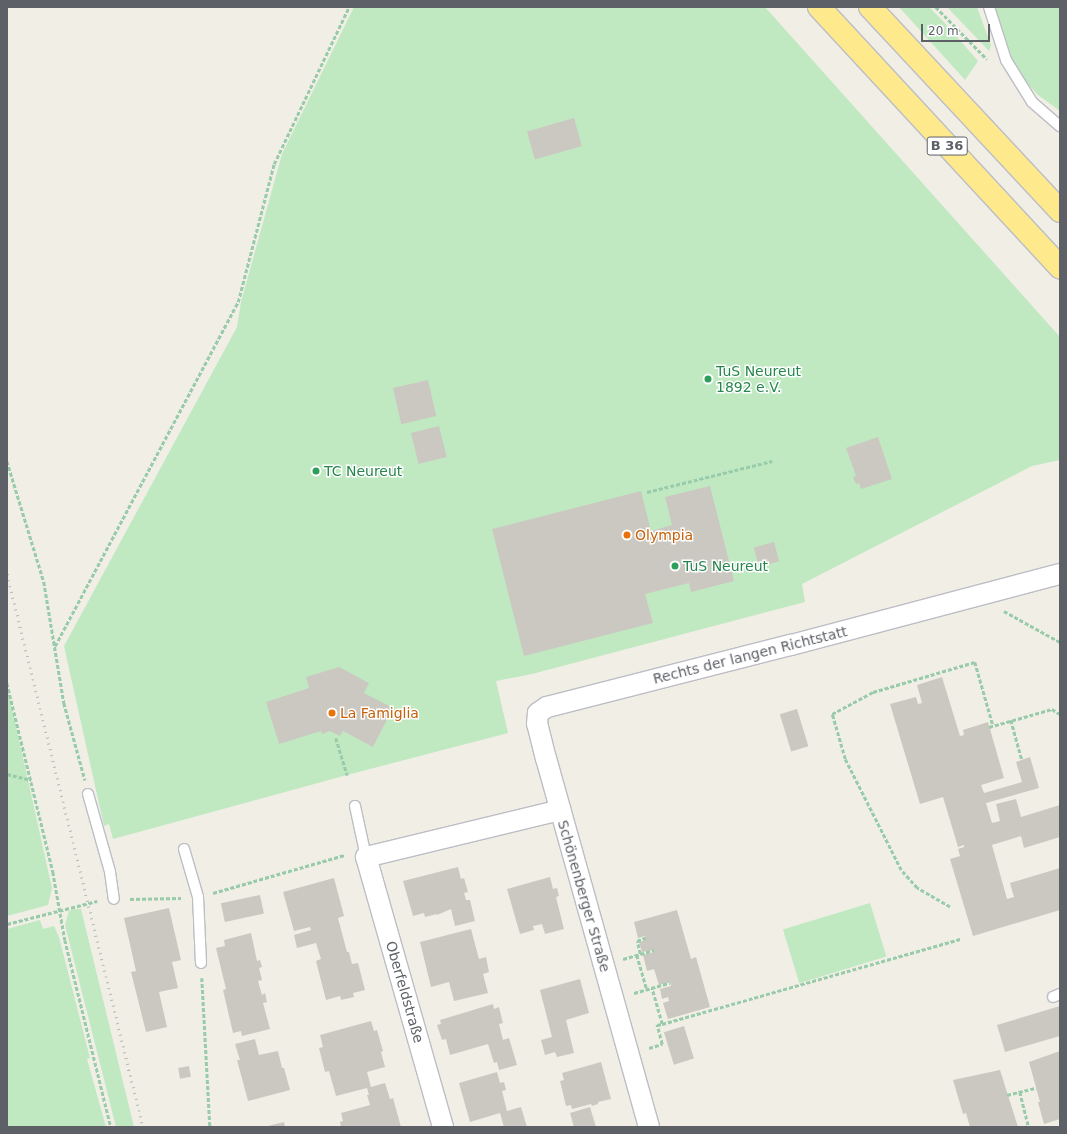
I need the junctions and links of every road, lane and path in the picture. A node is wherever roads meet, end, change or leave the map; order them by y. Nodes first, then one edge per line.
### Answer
1 (349, 7) edge
2 (819, 7) edge
3 (870, 7) edge
4 (936, 7) edge
5 (989, 7) edge
6 (992, 64) dead end
7 (1060, 126) edge
8 (1060, 211) edge
9 (1060, 267) edge
10 (7, 461) edge
11 (772, 461) dead end
12 (647, 492) dead end
13 (1060, 574) edge
14 (992, 592) junction
15 (1060, 642) edge
16 (55, 646) junction
17 (7, 683) edge
18 (1060, 714) edge
19 (1010, 720) junction
20 (993, 725) junction
21 (989, 726) dead end
22 (336, 738) dead end
23 (1022, 760) dead end
24 (7, 774) edge
25 (347, 775) dead end
26 (30, 780) junction
27 (88, 794) joint
28 (355, 806) dead end
29 (560, 810) junction
30 (184, 849) dead end
31 (366, 857) junction
32 (198, 897) junction
33 (114, 899) junction
34 (950, 907) dead end
35 (60, 910) junction
36 (7, 924) edge
37 (645, 938) dead end
38 (960, 939) dead end
39 (654, 950) dead end
40 (639, 954) junction
41 (201, 963) joint
42 (603, 964) junction
43 (670, 983) dead end
44 (652, 988) junction
45 (647, 990) junction
46 (613, 999) junction
47 (662, 1024) junction
48 (628, 1054) junction
49 (1036, 1088) dead end
50 (1020, 1092) junction
51 (1007, 1095) dead end
52 (111, 1127) edge
53 (210, 1127) edge
54 (443, 1127) edge
55 (649, 1127) edge
56 (1029, 1127) edge

1 - 16 path
2 - 9 highway, B 36
3 - 8 highway, B 36
4 - 6 path
5 - 7 lane
10 - 16 path
11 - 12 path
13 - 14 street, Rechts der langen Richtstatt
14 - 15 path
14 - 29 street, Rechts der langen Richtstatt
16 - 27 path
17 - 26 path
18 - 19 path
19 - 20 path
19 - 23 path
20 - 21 path
20 - 34 path
22 - 25 path
24 - 26 path
26 - 35 path
27 - 33 lane
28 - 31 lane
29 - 31 street, Schönenberger Straße
29 - 42 street, Schönenberger Straße
30 - 32 lane
31 - 32 path
31 - 54 street, Oberfeldstraße
32 - 33 path
32 - 41 lane
33 - 35 path
35 - 36 path
35 - 52 path
37 - 40 path
38 - 47 path
39 - 40 path
40 - 42 path
40 - 45 path
41 - 53 path
42 - 46 street, Schönenberger Straße
43 - 44 path
44 - 45 path
44 - 47 path
45 - 46 path
46 - 48 street, Schönenberger Straße
47 - 48 path
48 - 55 street, Schönenberger Straße
49 - 50 path
50 - 51 path
50 - 56 path

